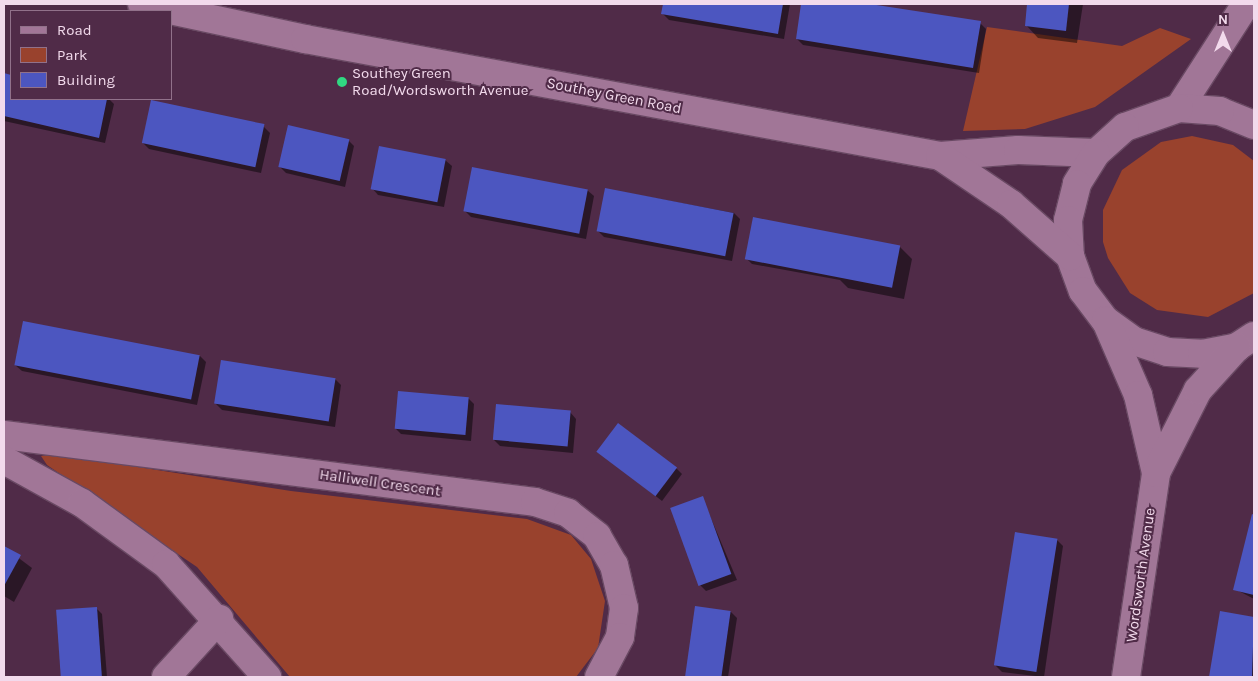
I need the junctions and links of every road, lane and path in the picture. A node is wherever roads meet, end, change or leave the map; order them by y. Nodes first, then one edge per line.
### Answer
1 (142, 4) edge
2 (1246, 4) edge
3 (170, 10) edge
4 (172, 10) edge
5 (1179, 108) junction
6 (1254, 125) edge
7 (1096, 153) junction
8 (940, 156) junction
9 (1070, 256) junction
10 (1105, 320) junction
11 (1245, 341) edge
12 (4, 434) edge
13 (4, 460) edge
14 (1156, 473) junction
15 (219, 620) junction
16 (166, 677) edge
17 (267, 677) edge
18 (599, 677) edge
19 (1126, 677) edge

1 - 3 street, Southey Green Road
2 - 5 street
4 - 8 street, Southey Green Road
5 - 6 street
5 - 7 street
7 - 8 street, Southey Green Road
7 - 9 street
8 - 9 street, Southey Green Road
9 - 10 street
10 - 11 street
10 - 14 street, Wordsworth Avenue
11 - 14 street, Wordsworth Avenue
12 - 18 street, Halliwell Crescent
13 - 15 street
14 - 19 street, Wordsworth Avenue
15 - 16 street
15 - 17 street

